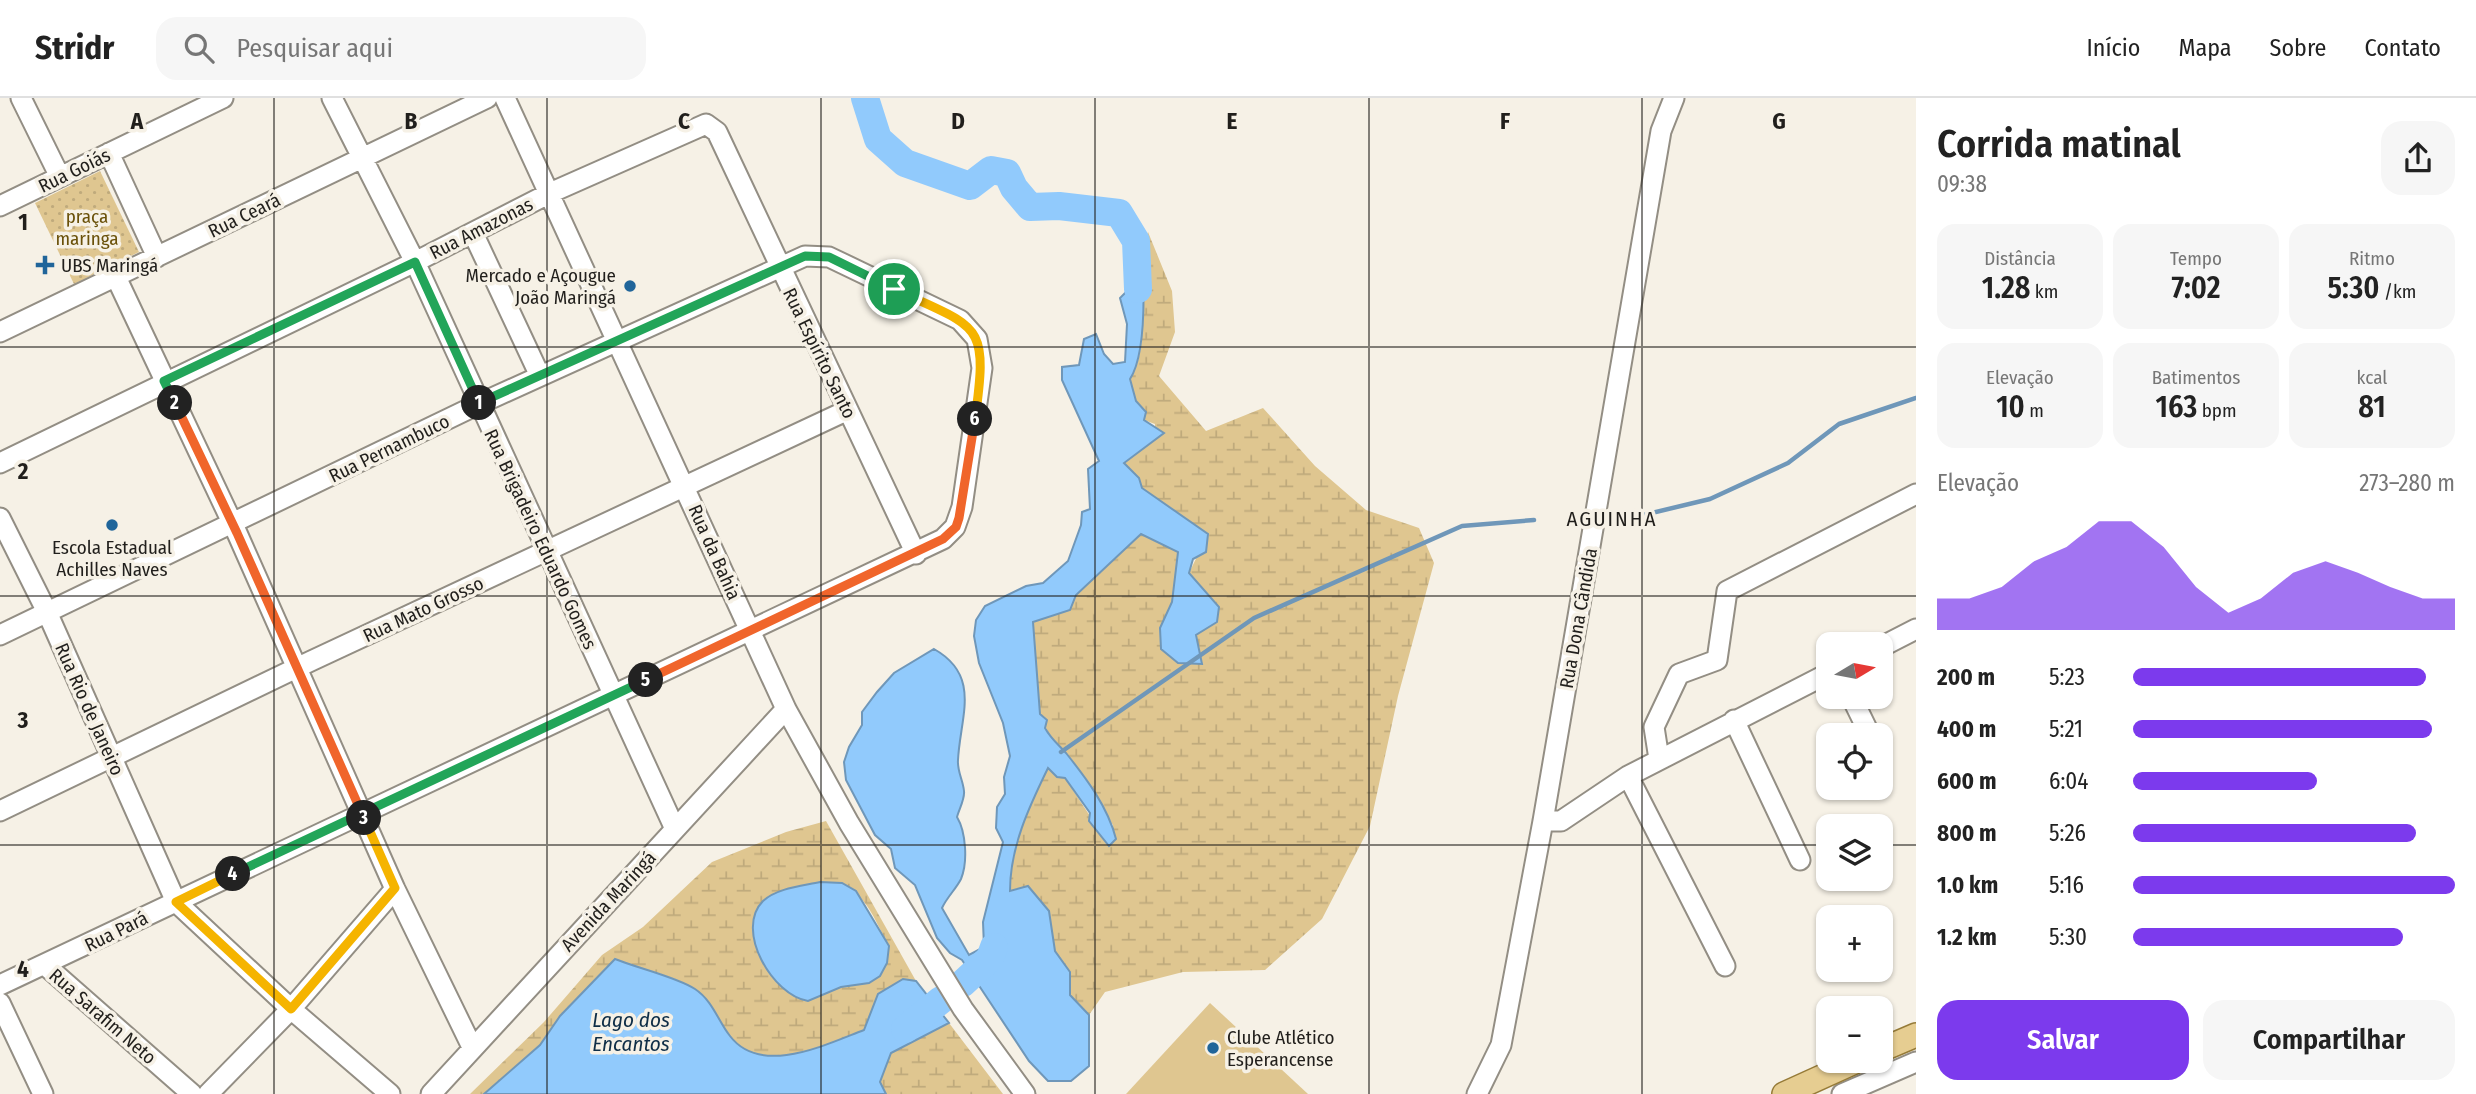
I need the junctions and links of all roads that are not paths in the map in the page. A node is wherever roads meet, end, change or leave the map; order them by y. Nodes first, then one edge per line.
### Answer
1 (21, 98) edge
2 (223, 98) edge
3 (332, 98) edge
4 (487, 98) edge
5 (505, 98) edge
6 (1674, 98) edge
7 (699, 124) joint
8 (109, 153) junction
9 (361, 159) junction
10 (60, 177) junction
11 (550, 193) junction
12 (0, 206) edge
13 (473, 233) junction
14 (158, 257) junction
15 (415, 262) junction
16 (779, 266) junction
17 (116, 277) junction
18 (0, 332) edge
19 (618, 341) junction
20 (982, 368) joint
21 (540, 376) junction
22 (164, 381) junction
23 (480, 404) junction
24 (848, 410) junction
25 (0, 463) edge
26 (684, 485) junction
27 (1916, 494) edge
28 (0, 518) edge
29 (233, 524) junction
30 (546, 552) junction
31 (916, 554) junction
32 (47, 612) junction
33 (1916, 629) edge
34 (750, 630) junction
35 (0, 635) edge
36 (1894, 640) edge
37 (297, 667) junction
38 (1816, 679) edge
39 (613, 695) junction
40 (786, 709) junction
41 (1734, 720) junction
42 (111, 758) junction
43 (1659, 759) junction
44 (1628, 776) junction
45 (0, 811) edge
46 (361, 812) junction
47 (1543, 821) junction
48 (676, 829) junction
49 (1800, 860) dead end
50 (395, 888) junction
51 (176, 902) junction
52 (45, 965) junction
53 (1725, 966) dead end
54 (0, 985) edge
55 (0, 1003) edge
56 (291, 1009) junction
57 (1916, 1035) edge
58 (1893, 1046) edge
59 (472, 1047) junction
60 (1916, 1062) edge
61 (1830, 1073) edge
62 (43, 1094) edge
63 (192, 1094) edge
64 (208, 1094) edge
65 (390, 1094) edge
66 (431, 1094) edge
67 (1026, 1094) edge
68 (1477, 1094) edge
69 (1784, 1094) edge
70 (1842, 1094) edge

1 - 10 street
2 - 8 street, Rua Goiás
3 - 9 street, Rua Brigadeiro Eduardo Gomes
4 - 9 street, Rua Ceará
5 - 11 street, Rua da Bahia
6 - 47 street, Rua Dona Cândida
7 - 11 street, Rua Amazonas
7 - 16 street, Rua Espírito Santo
8 - 10 street, Rua Goiás
8 - 14 street
9 - 14 street, Rua Ceará
9 - 15 street, Rua Brigadeiro Eduardo Gomes
10 - 12 street, Rua Goiás
11 - 13 street, Rua Amazonas
11 - 19 street, Rua da Bahia
13 - 15 street, Rua Amazonas
13 - 21 street
14 - 17 street, Rua Ceará
15 - 22 street, Rua Amazonas
15 - 23 street, Rua Brigadeiro Eduardo Gomes
16 - 19 street, Rua Pernambuco
16 - 20 street, Rua Pernambuco
16 - 24 street, Rua Espírito Santo
17 - 18 street, Rua Ceará
17 - 22 street
19 - 21 street, Rua Pernambuco
19 - 26 street, Rua da Bahia
20 - 31 street, Rua Pará
21 - 23 street, Rua Pernambuco
22 - 25 street, Rua Amazonas
22 - 29 street
23 - 29 street, Rua Pernambuco
23 - 30 street, Rua Brigadeiro Eduardo Gomes
24 - 26 street, Rua Mato Grosso
24 - 31 street, Rua Espírito Santo
26 - 30 street, Rua Mato Grosso
26 - 34 street, Rua da Bahia
27 - 43 street
28 - 32 street, Rua Rio de Janeiro
29 - 32 street, Rua Pernambuco
29 - 37 street
30 - 37 street, Rua Mato Grosso
30 - 39 street, Rua Brigadeiro Eduardo Gomes
31 - 34 street, Rua Pará
32 - 35 street, Rua Pernambuco
32 - 42 street, Rua Rio de Janeiro
33 - 36 street
34 - 39 street, Rua Pará
34 - 40 street, Rua da Bahia
37 - 42 street, Rua Mato Grosso
37 - 46 street
38 - 41 street
39 - 46 street, Rua Pará
39 - 48 street, Rua Brigadeiro Eduardo Gomes
40 - 48 street, Avenida Maringá
40 - 67 street, Rua da Bahia
41 - 43 street
41 - 49 street
42 - 45 street, Rua Mato Grosso
42 - 51 street, Rua Rio de Janeiro
43 - 44 street
44 - 47 street
44 - 53 street
46 - 50 street
46 - 51 street, Rua Pará
47 - 68 street, Rua Dona Cândida
48 - 59 street, Avenida Maringá
50 - 56 street
50 - 59 street
51 - 52 street, Rua Pará
51 - 56 street
52 - 54 street, Rua Pará
52 - 63 street, Rua Sarafim Neto
55 - 62 street
56 - 64 street
56 - 65 street
57 - 58 main road
59 - 66 street, Avenida Maringá
60 - 70 street
61 - 69 main road

